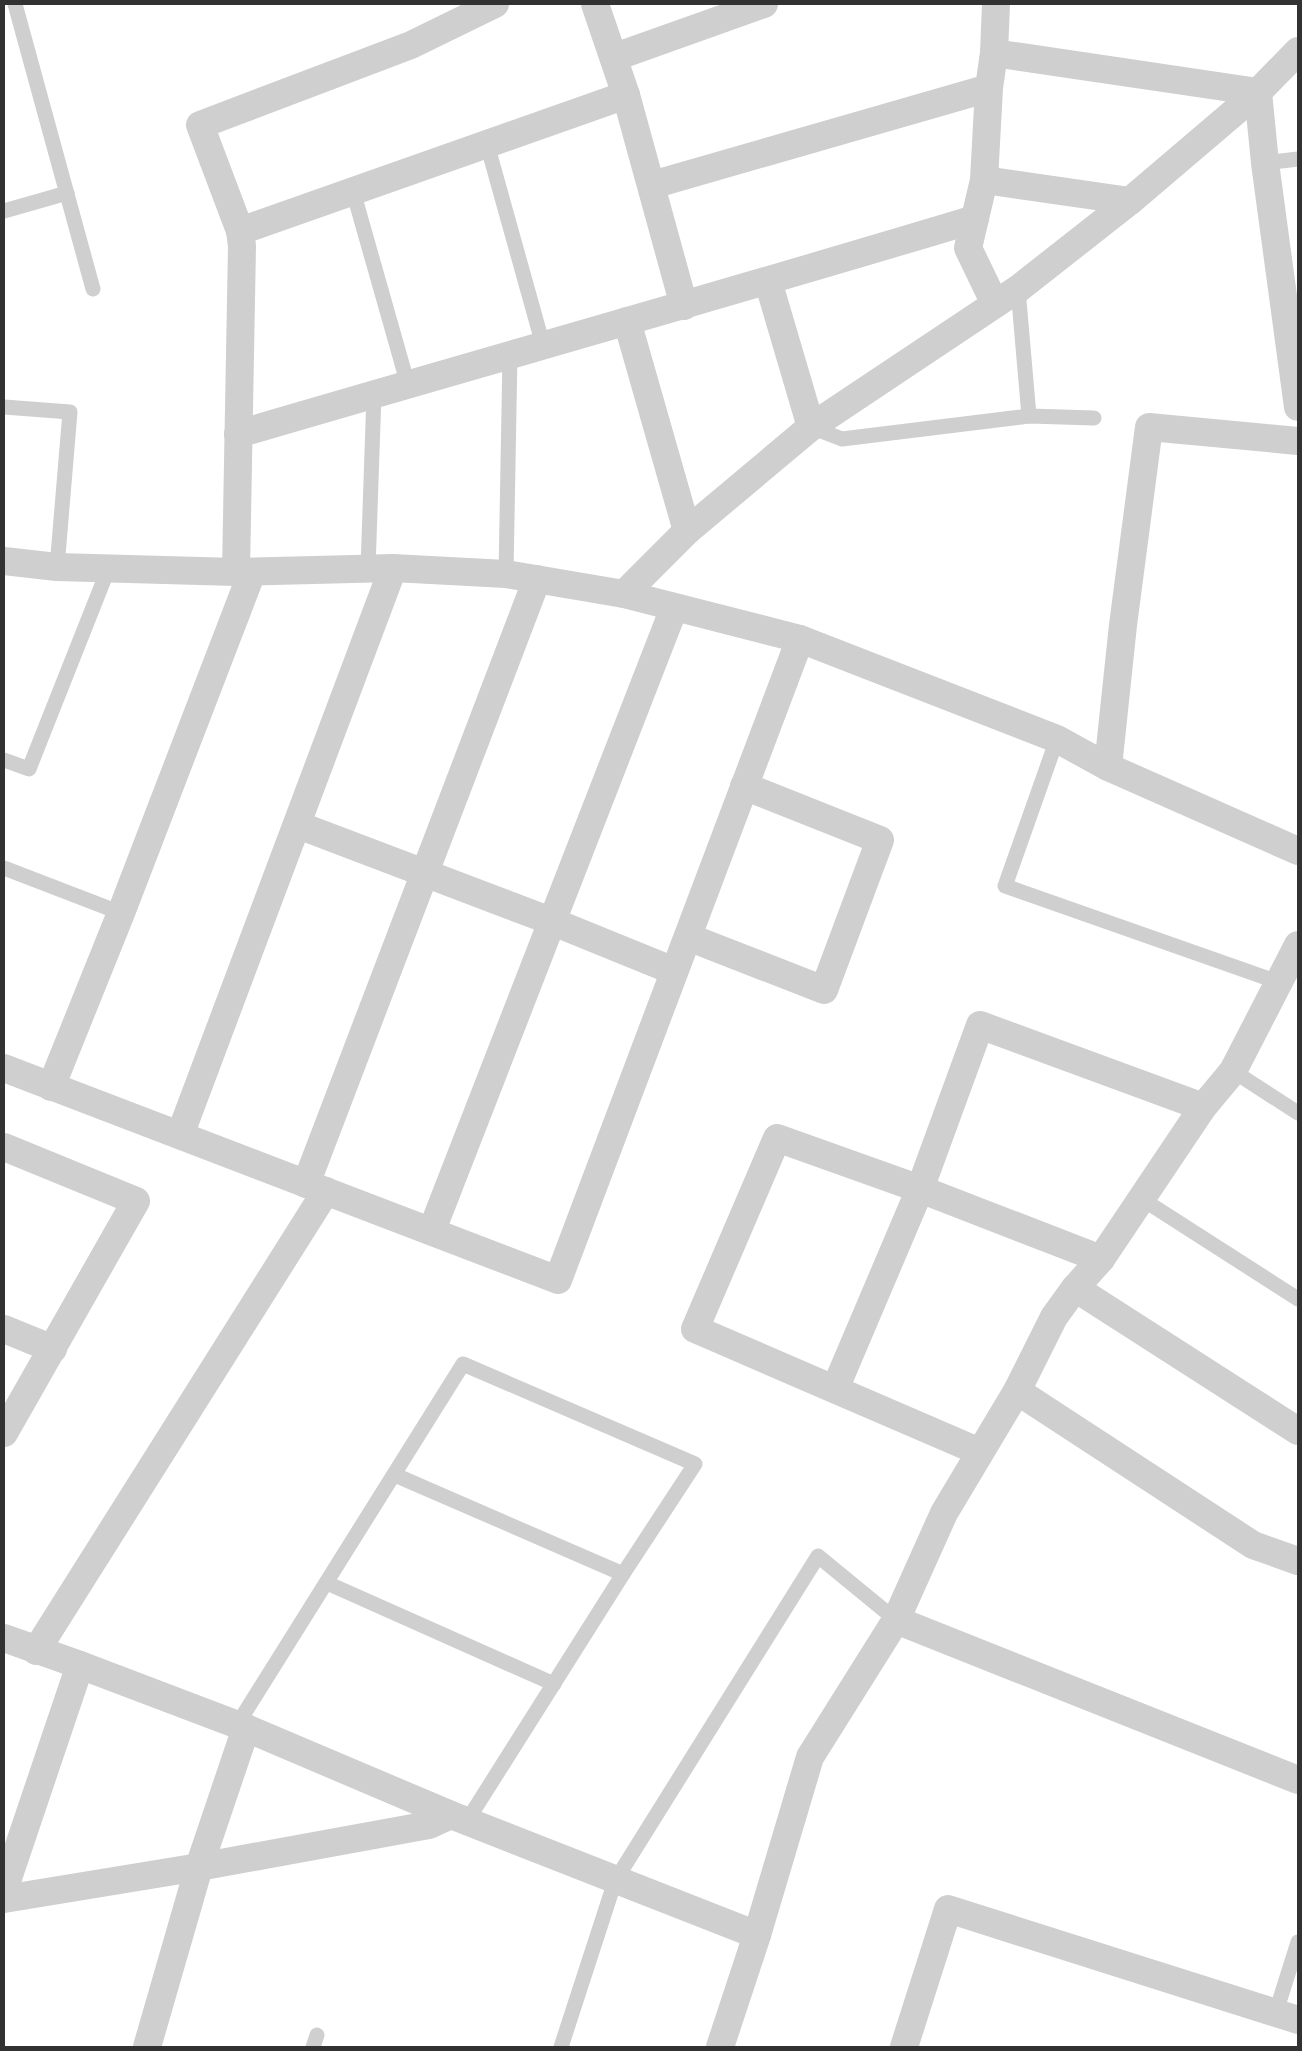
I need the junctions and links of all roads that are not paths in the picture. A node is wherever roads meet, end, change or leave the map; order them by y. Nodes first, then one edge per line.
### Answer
1 (15, 4) edge
2 (495, 4) edge
3 (595, 4) edge
4 (764, 4) edge
5 (996, 4) edge
6 (1298, 51) edge
7 (994, 53) junction
8 (615, 57) junction
9 (988, 88) junction
10 (1258, 92) junction
11 (626, 95) junction
12 (487, 144) junction
13 (1298, 159) edge
14 (1265, 163) junction
15 (984, 180) junction
16 (652, 185) junction
17 (353, 191) junction
18 (66, 193) junction
19 (1130, 200) junction
20 (4, 211) edge
21 (975, 220) junction
22 (240, 231) junction
23 (768, 281) junction
24 (93, 289) dead end
25 (1018, 289) junction
26 (1291, 303) edge
27 (995, 304) junction
28 (684, 306) junction
29 (627, 321) junction
30 (543, 345) junction
31 (510, 354) junction
32 (408, 385) junction
33 (374, 394) junction
34 (4, 407) edge
35 (1298, 407) edge
36 (1029, 416) junction
37 (1094, 418) dead end
38 (811, 427) junction
39 (238, 434) junction
40 (1298, 441) edge
41 (687, 531) junction
42 (4, 561) edge
43 (57, 567) junction
44 (109, 567) junction
45 (380, 568) junction
46 (244, 572) junction
47 (506, 574) junction
48 (537, 579) junction
49 (624, 594) junction
50 (674, 608) junction
51 (800, 639) junction
52 (1057, 739) junction
53 (4, 760) edge
54 (1108, 767) junction
55 (744, 786) junction
56 (298, 825) junction
57 (1298, 851) edge
58 (4, 868) edge
59 (424, 874) junction
60 (122, 913) junction
61 (551, 921) junction
62 (688, 937) junction
63 (1298, 946) edge
64 (674, 971) junction
65 (1278, 982) junction
66 (4, 1068) edge
67 (1233, 1071) junction
68 (51, 1087) junction
69 (1202, 1107) junction
70 (1298, 1113) edge
71 (180, 1135) junction
72 (4, 1146) edge
73 (316, 1187) junction
74 (920, 1190) junction
75 (1142, 1199) junction
76 (432, 1230) junction
77 (1101, 1259) junction
78 (1075, 1288) junction
79 (1298, 1299) edge
80 (4, 1329) edge
81 (53, 1349) junction
82 (835, 1389) junction
83 (1017, 1391) junction
84 (1298, 1431) edge
85 (4, 1433) edge
86 (980, 1452) junction
87 (395, 1475) junction
88 (1298, 1561) edge
89 (623, 1574) junction
90 (327, 1583) junction
91 (896, 1620) junction
92 (4, 1638) edge
93 (36, 1650) junction
94 (80, 1665) junction
95 (554, 1684) junction
96 (241, 1727) junction
97 (1298, 1780) edge
98 (459, 1818) junction
99 (199, 1867) junction
100 (615, 1881) junction
101 (4, 1890) edge
102 (4, 1899) edge
103 (757, 1935) junction
104 (1298, 1942) edge
105 (1287, 2016) edge
106 (728, 2045) edge
107 (147, 2047) edge
108 (561, 2047) edge
109 (904, 2047) edge

1 - 18 lane
2 - 22 street
3 - 8 street
4 - 8 street
5 - 7 street
6 - 10 street
7 - 9 street
7 - 10 street
8 - 11 street
9 - 15 street
9 - 16 street
10 - 14 street
10 - 19 street
11 - 12 street
11 - 16 street
12 - 17 street
12 - 30 lane
13 - 14 lane
14 - 26 street
15 - 19 street
15 - 21 street
16 - 28 street
17 - 22 street
17 - 32 lane
18 - 20 lane
18 - 24 lane
19 - 25 street
21 - 23 street
21 - 27 street
22 - 39 street
23 - 28 street
23 - 38 street
25 - 27 street
25 - 36 lane
26 - 35 street
27 - 38 street
28 - 29 street
29 - 30 street
29 - 41 street
30 - 31 street
31 - 32 street
31 - 47 lane
32 - 33 street
33 - 39 street
33 - 45 lane
34 - 43 lane
36 - 37 lane
36 - 38 lane
38 - 41 street
39 - 46 street
40 - 54 street
41 - 49 street
42 - 43 street
43 - 44 street
44 - 46 street
44 - 53 lane
45 - 46 street
45 - 47 street
45 - 56 street
46 - 60 street
47 - 48 street
48 - 49 street
48 - 59 street
49 - 50 street
50 - 51 street
50 - 61 street
51 - 52 street
51 - 55 street
52 - 54 street
52 - 65 lane
54 - 57 street
55 - 62 street
55 - 62 street
56 - 59 street
56 - 71 street
58 - 60 lane
59 - 61 street
59 - 73 street
60 - 68 street
61 - 64 street
61 - 76 street
62 - 64 street
63 - 65 street
64 - 76 street
65 - 67 street
66 - 68 street
67 - 69 street
67 - 70 lane
68 - 71 street
69 - 74 street
69 - 75 street
71 - 73 street
72 - 81 street
73 - 76 street
73 - 93 street
74 - 77 street
74 - 82 street
74 - 82 street
75 - 77 street
75 - 79 lane
77 - 78 street
78 - 83 street
78 - 84 street
80 - 81 street
81 - 85 street
82 - 86 street
83 - 86 street
83 - 88 street
86 - 91 street
87 - 89 lane
87 - 89 lane
87 - 90 lane
89 - 95 lane
90 - 95 lane
90 - 96 lane
91 - 97 street
91 - 100 lane
91 - 103 street
92 - 93 street
93 - 94 street
94 - 96 street
94 - 101 street
95 - 98 lane
96 - 98 street
96 - 99 street
98 - 99 street
98 - 100 street
99 - 102 street
99 - 107 street
100 - 103 street
100 - 108 lane
103 - 106 street
104 - 105 lane
105 - 109 street

